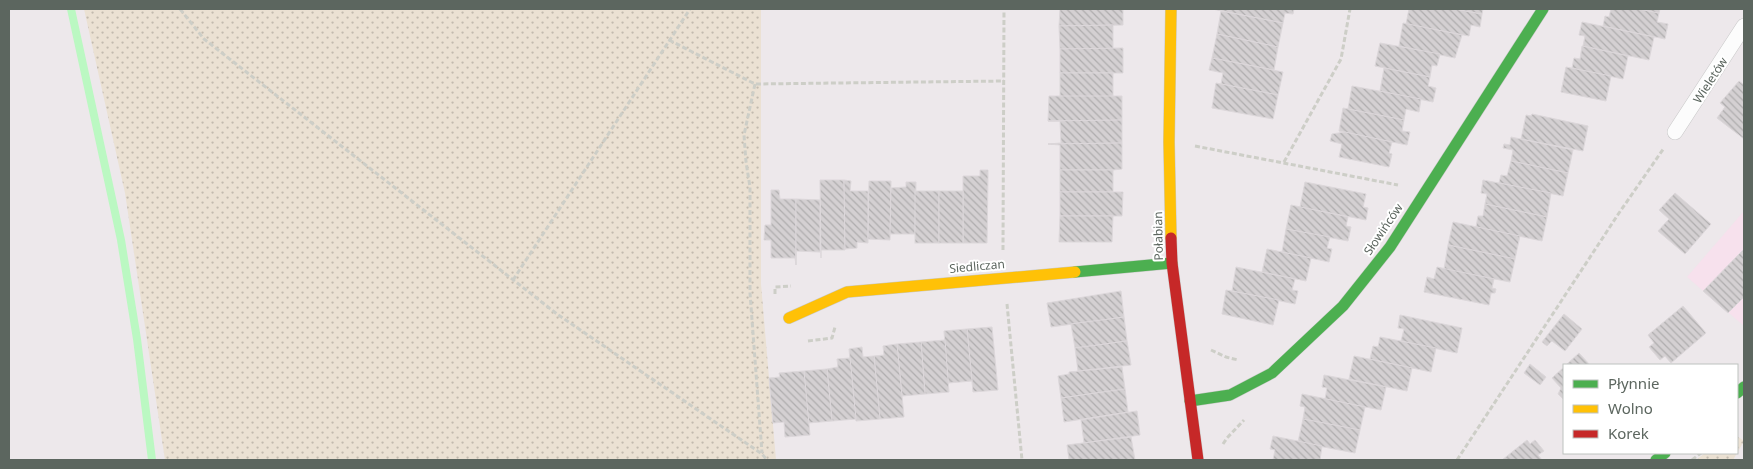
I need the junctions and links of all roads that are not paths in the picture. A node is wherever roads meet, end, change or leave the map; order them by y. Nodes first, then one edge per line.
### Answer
1 (1171, 9) edge
2 (1543, 9) edge
3 (1744, 26) edge
4 (1675, 132) road end
5 (1172, 264) junction
6 (790, 318) dead end
7 (1190, 401) junction
8 (1198, 460) edge

1 - 5 street, Połabian
2 - 7 street, Słowińców
3 - 4 lane, Wieletów
5 - 6 street, Siedliczan
5 - 7 street, Połabian
7 - 8 street, Połabian

